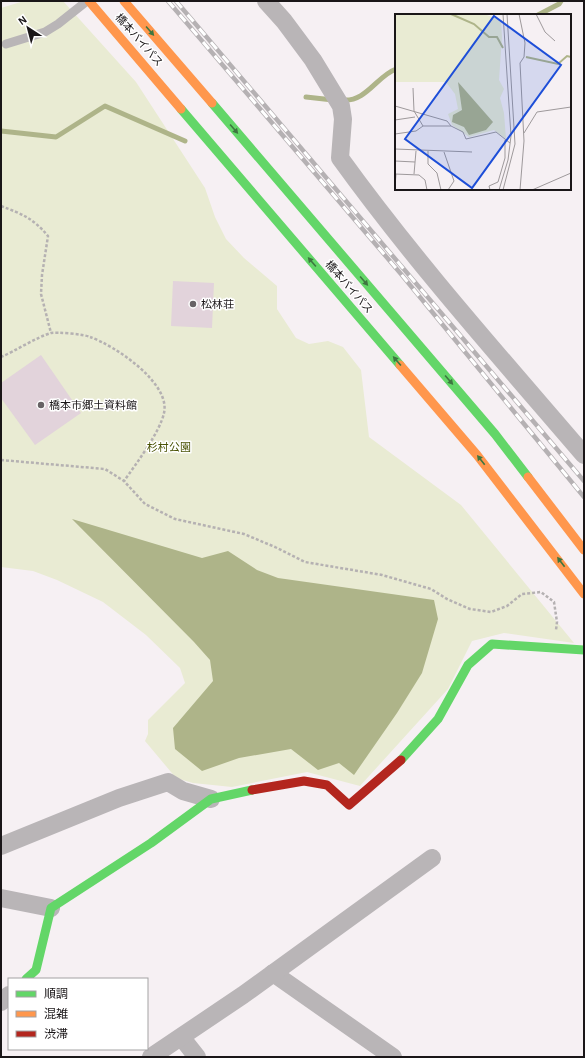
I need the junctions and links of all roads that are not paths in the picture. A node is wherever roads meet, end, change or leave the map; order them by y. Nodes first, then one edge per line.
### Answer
1 (88, 1) edge
2 (124, 1) edge
3 (266, 1) edge
4 (6, 44) dead end
5 (584, 455) edge
6 (584, 550) edge
7 (584, 594) edge
8 (581, 654) edge
9 (211, 799) junction
10 (1, 846) edge
11 (432, 858) dead end
12 (1, 898) edge
13 (51, 908) junction
14 (273, 973) junction
15 (27, 978) edge
16 (182, 1038) junction
17 (152, 1057) edge
18 (196, 1057) edge
19 (393, 1057) edge

1 - 4 lane
7 -> 1 main road, 橋本バイパス
2 -> 6 main road, 橋本バイパス
3 - 5 street
8 - 9 main road
9 - 10 street
9 - 13 main road
11 - 14 street
12 - 13 street
13 - 15 main road
14 - 16 street
14 - 19 street
16 - 17 street
16 - 18 street

